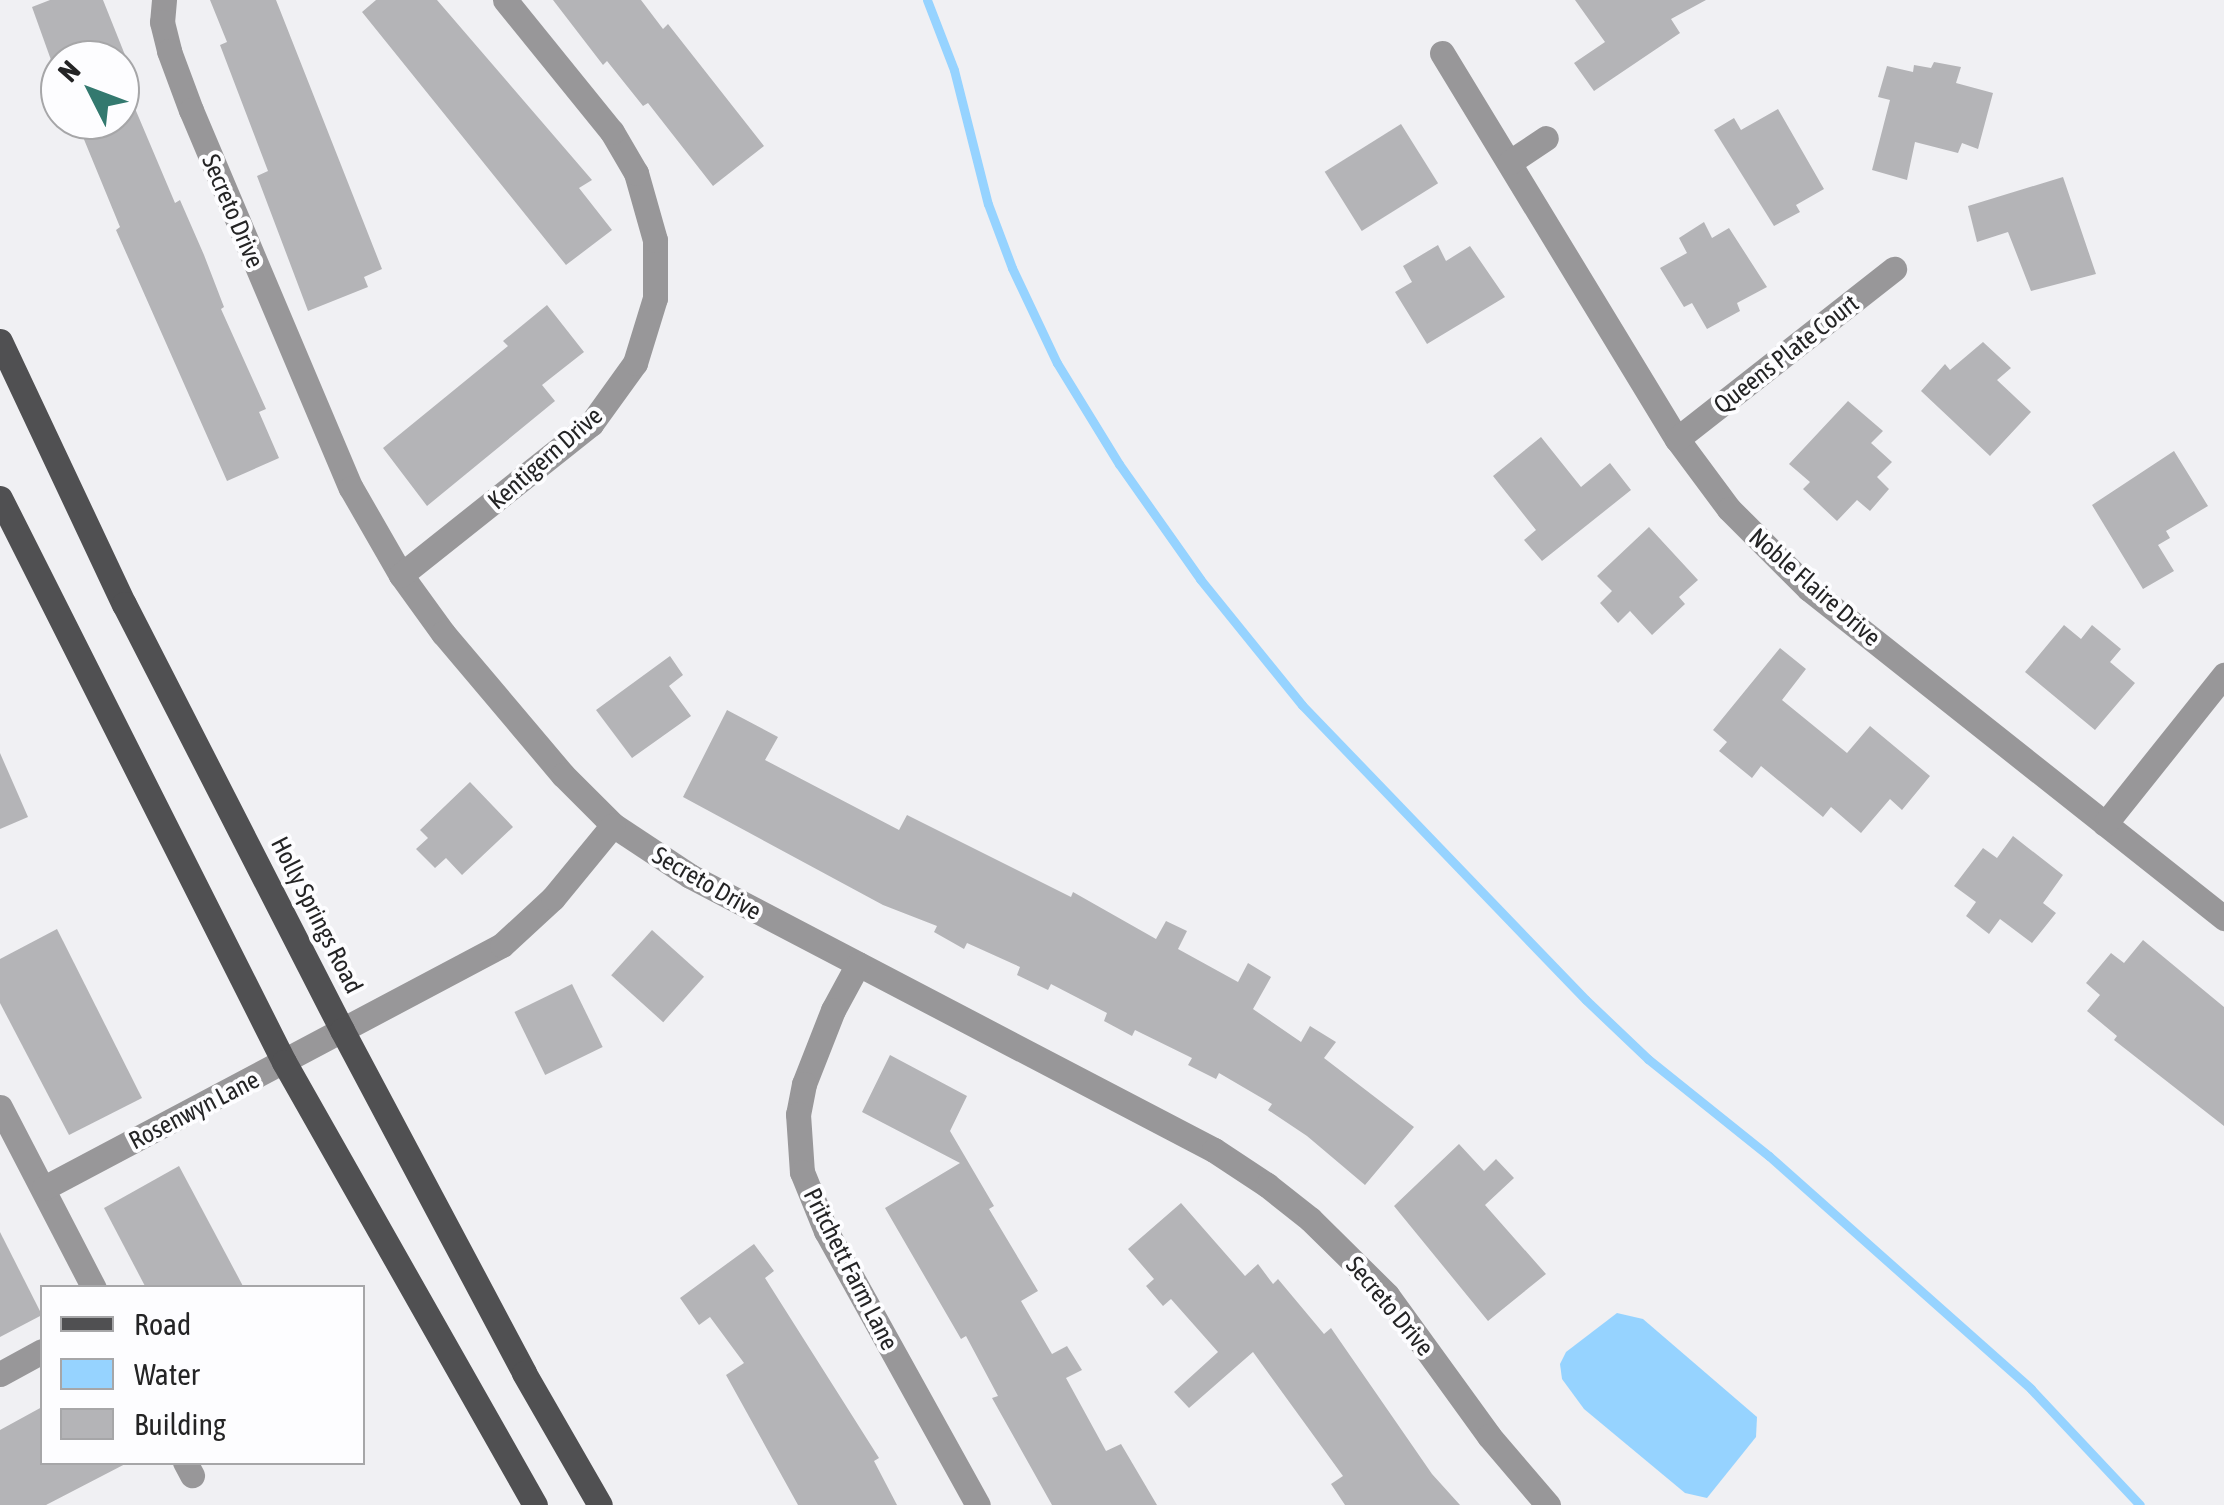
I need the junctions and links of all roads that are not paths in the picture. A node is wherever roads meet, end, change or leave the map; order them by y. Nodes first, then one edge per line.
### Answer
1 (164, 0) edge
2 (505, 0) edge
3 (1442, 53) dead end
4 (1546, 138) dead end
5 (1510, 162) junction
6 (1894, 269) dead end
7 (0, 342) edge
8 (1677, 439) junction
9 (0, 498) edge
10 (401, 576) junction
11 (2224, 675) edge
12 (612, 824) junction
13 (2105, 824) junction
14 (2224, 918) edge
15 (858, 964) junction
16 (342, 1030) junction
17 (284, 1062) junction
18 (0, 1107) edge
19 (44, 1188) junction
20 (92, 1285) edge
21 (40, 1352) edge
22 (0, 1374) edge
23 (535, 1505) edge
24 (600, 1505) edge
25 (978, 1505) edge
26 (1548, 1505) edge

1 - 10 street, Secreto Drive
2 - 10 street, Kentigern Drive
3 - 5 street, Noble Flaire Drive
4 - 5 street
5 - 8 street, Noble Flaire Drive
6 - 8 street, Queens Plate Court
7 - 16 main road, Holly Springs Road
8 - 13 street, Noble Flaire Drive
9 - 17 main road
10 - 12 street, Secreto Drive
11 - 13 street
12 - 15 street, Secreto Drive
12 - 16 street, Rosenwyn Lane
13 - 14 street, Noble Flaire Drive
15 - 25 street, Pritchett Farm Lane
15 - 26 street, Secreto Drive
16 - 17 street, Rosenwyn Lane
16 - 24 main road, Holly Springs Road
17 - 19 street, Rosenwyn Lane
17 - 23 main road
18 - 19 street
19 - 20 street
21 - 22 street

